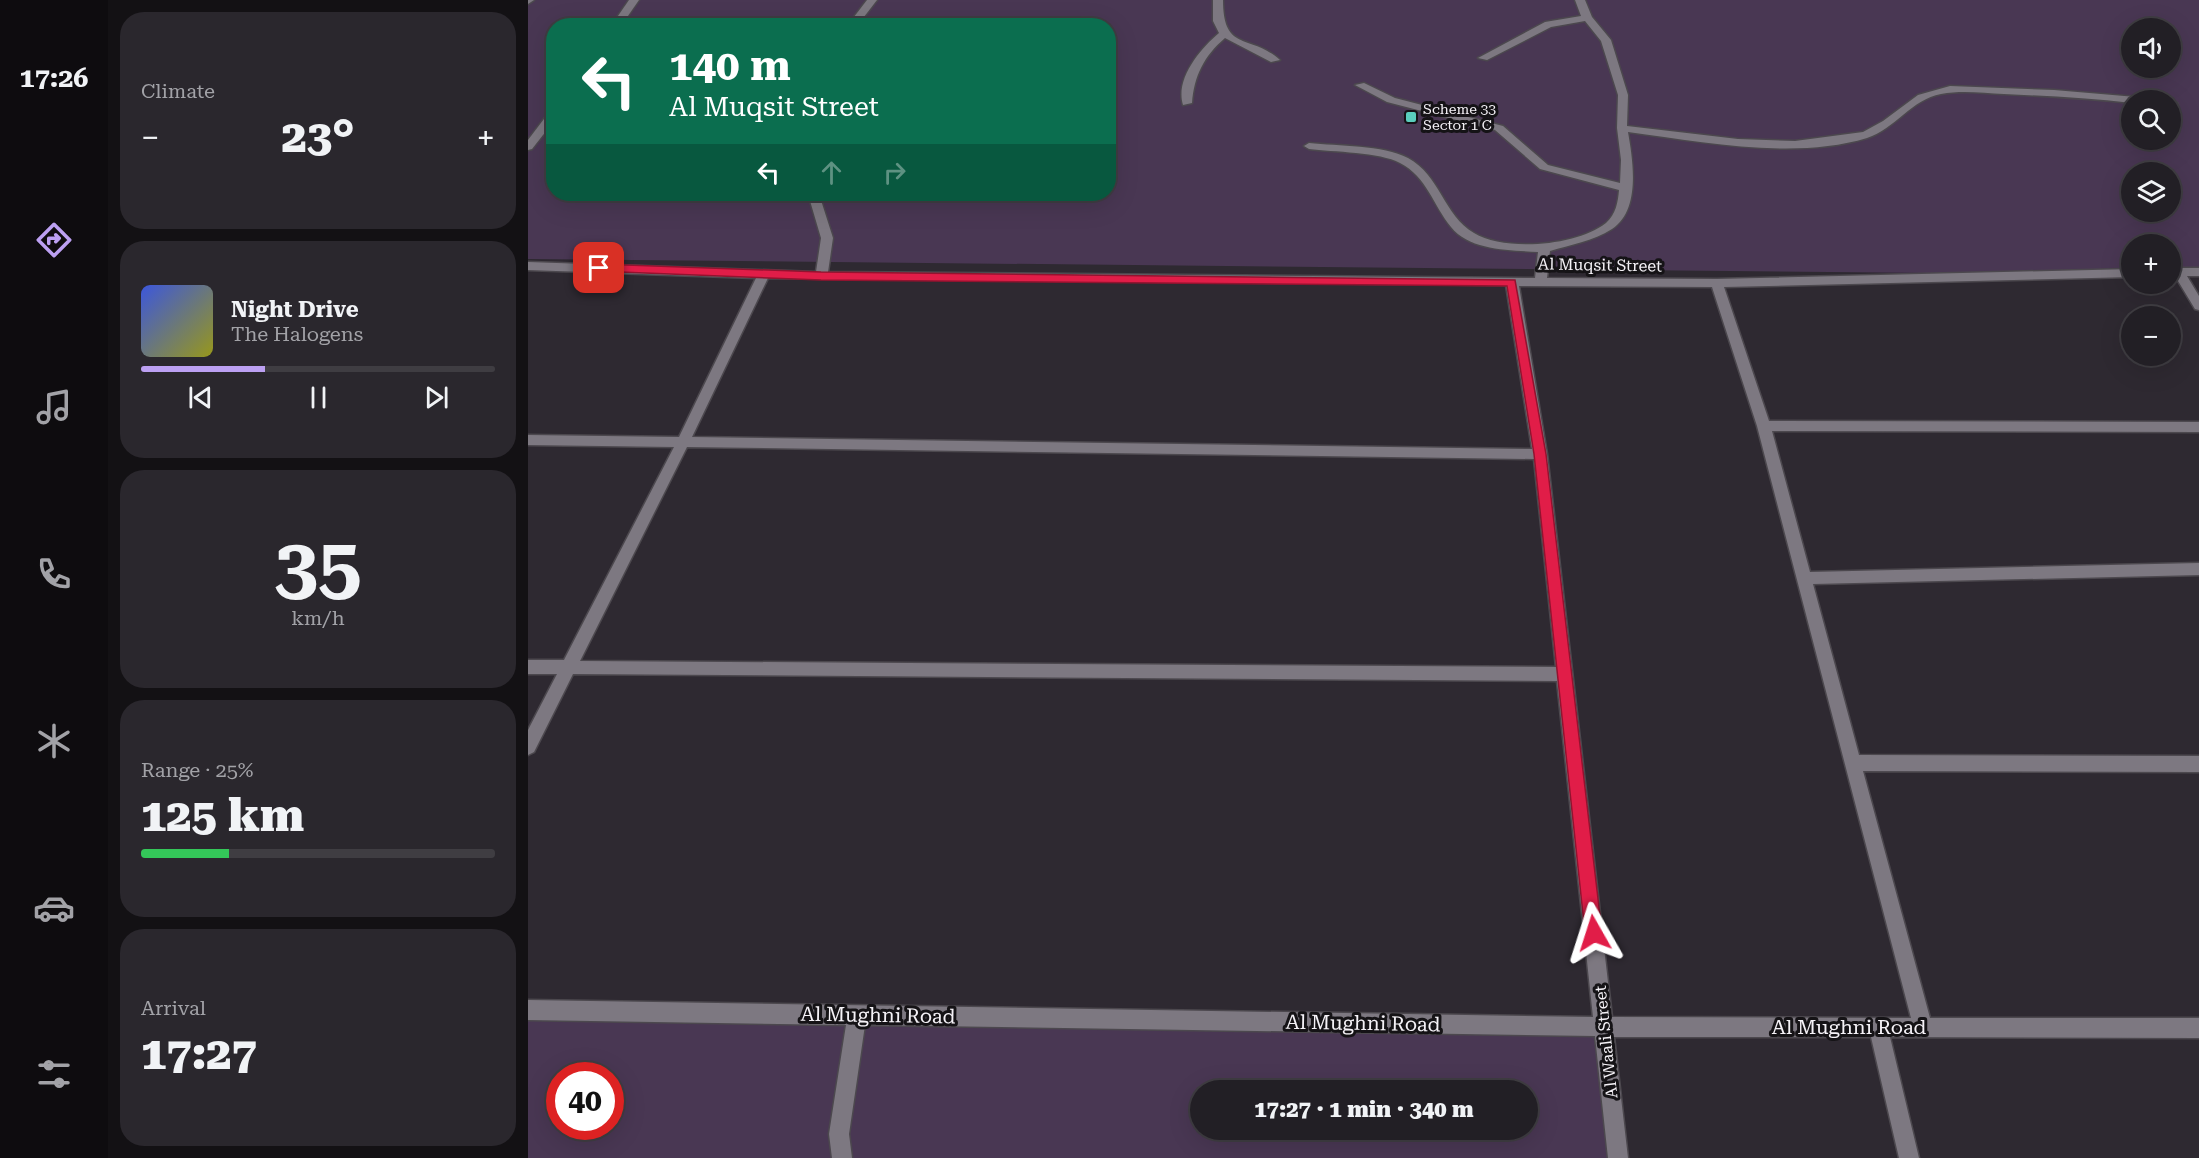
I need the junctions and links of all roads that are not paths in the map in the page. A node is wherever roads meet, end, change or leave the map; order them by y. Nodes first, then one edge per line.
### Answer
1 (634, 0) edge
2 (872, 0) edge
3 (1218, 0) edge
4 (1580, 0) edge
5 (622, 18) edge
6 (858, 18) edge
7 (1587, 18) junction
8 (1224, 34) junction
9 (1483, 58) dead end
10 (1275, 60) dead end
11 (1360, 85) dead end
12 (2121, 98) edge
13 (1187, 103) dead end
14 (546, 123) edge
15 (1622, 128) junction
16 (1309, 146) dead end
17 (528, 147) edge
18 (1625, 188) junction
19 (816, 201) edge
20 (1544, 249) junction
21 (528, 266) edge
22 (2181, 272) edge
23 (2199, 272) edge
24 (764, 273) junction
25 (2121, 273) edge
26 (821, 276) junction
27 (1541, 280) junction
28 (2181, 280) edge
29 (1512, 282) junction
30 (1717, 284) junction
31 (2199, 306) edge
32 (1764, 426) junction
33 (2199, 427) edge
34 (528, 440) edge
35 (683, 442) junction
36 (1540, 454) junction
37 (2199, 569) edge
38 (1805, 578) junction
39 (528, 667) edge
40 (568, 668) junction
41 (1565, 674) junction
42 (528, 747) edge
43 (1853, 763) junction
44 (2199, 764) edge
45 (528, 1010) edge
46 (857, 1015) junction
47 (1604, 1027) junction
48 (1878, 1027) junction
49 (1923, 1028) junction
50 (2199, 1028) edge
51 (842, 1158) edge
52 (1618, 1158) edge
53 (1909, 1158) edge

1 - 5 street
2 - 6 street
3 - 8 street
4 - 7 street
7 - 9 street
7 - 15 street
8 - 10 street
8 - 13 street
11 - 18 street
12 - 15 street
14 - 17 street
15 - 18 street
16 - 20 street
18 - 20 street
19 - 26 street
20 - 27 street
21 - 24 street, Al Muqsit Street
22 - 23 street
24 - 26 street, Al Muqsit Street
24 - 35 street
25 - 30 street, Al Muqsit Street
26 - 29 street, Al Muqsit Street
27 - 29 street, Al Muqsit Street
27 - 30 street, Al Muqsit Street
28 - 31 street
29 - 36 street, Al Waali Street
30 - 32 street
32 - 33 street
32 - 38 street
34 - 35 street
35 - 36 street
35 - 40 street
36 - 41 street, Al Waali Street
37 - 38 street
38 - 43 street
39 - 40 street
40 - 41 street
40 - 42 street
41 - 47 street, Al Waali Street
43 - 44 street
43 - 49 street
45 - 46 street, Al Mughni Road
46 - 47 street, Al Mughni Road
46 - 51 street
47 - 48 street, Al Mughni Road
47 - 52 street, Al Waali Street
48 - 49 street, Al Mughni Road
48 - 53 street
49 - 50 street, Al Mughni Road

